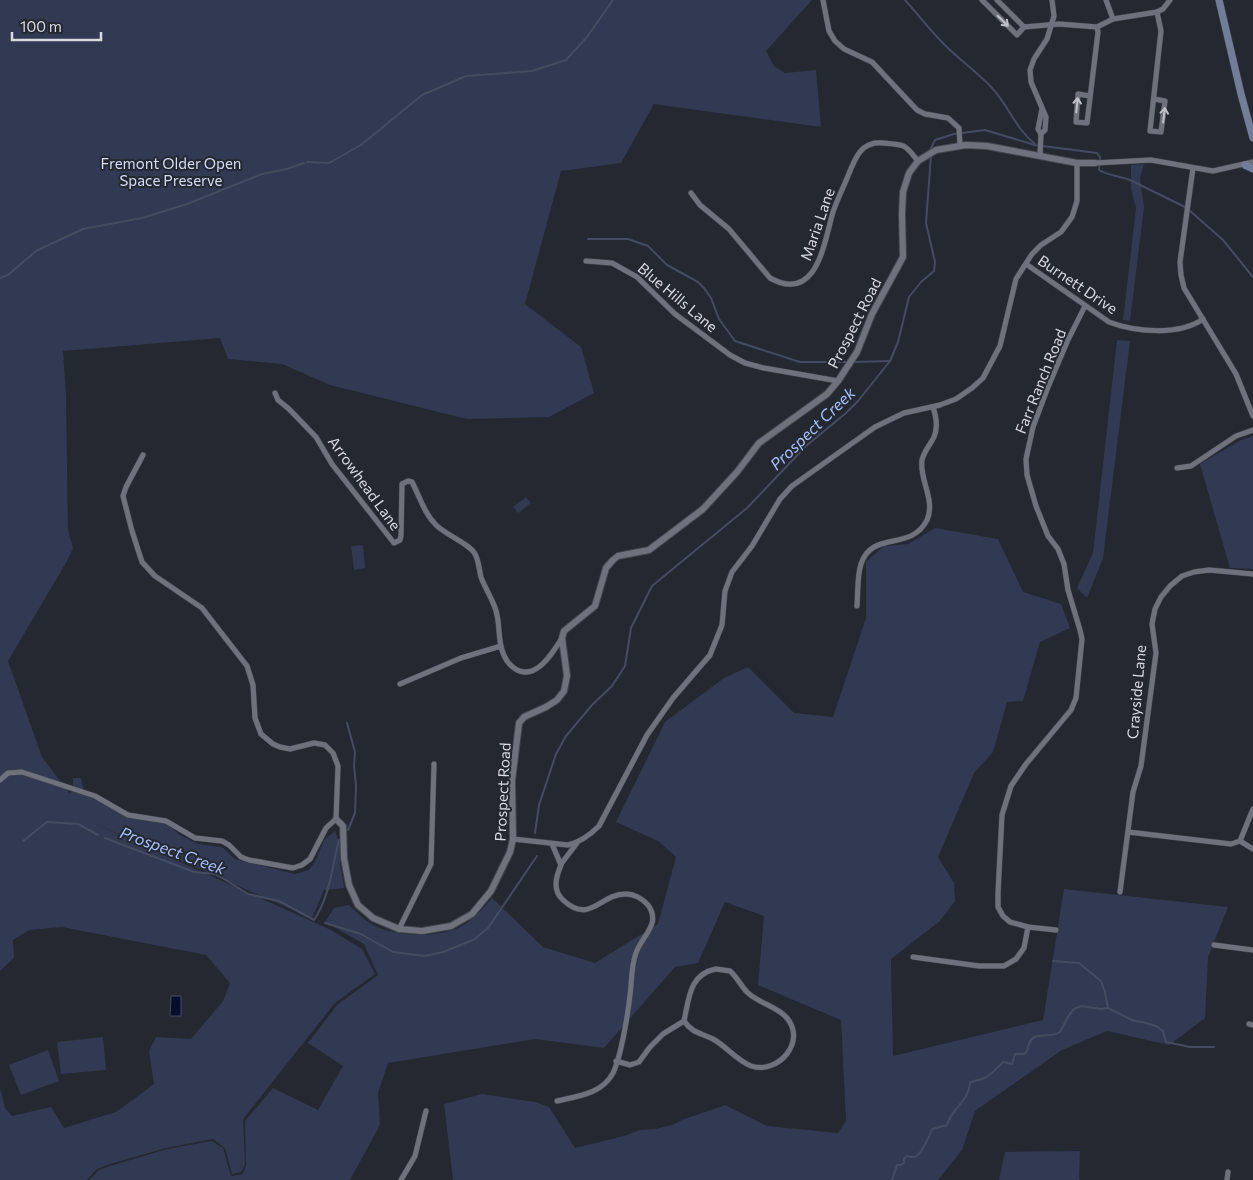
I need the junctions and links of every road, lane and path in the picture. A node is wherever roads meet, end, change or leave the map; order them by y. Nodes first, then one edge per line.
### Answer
1 (823, 0) edge
2 (982, 0) edge
3 (997, 0) edge
4 (1052, 0) edge
5 (1106, 0) edge
6 (1170, 0) edge
7 (1218, 0) edge
8 (1157, 12) junction
9 (1113, 19) junction
10 (1051, 25) junction
11 (1024, 27) junction
12 (1097, 27) junction
13 (1090, 96) junction
14 (1154, 99) junction
15 (1253, 138) edge
16 (960, 142) junction
17 (1040, 156) junction
18 (918, 161) junction
19 (1095, 162) joint
20 (1253, 162) edge
21 (1077, 163) junction
22 (1244, 165) junction
23 (1192, 168) junction
24 (1253, 169) edge
25 (692, 193) dead end
26 (586, 262) dead end
27 (1026, 264) junction
28 (1085, 306) junction
29 (1203, 319) junction
30 (838, 382) junction
31 (275, 393) dead end
32 (933, 407) junction
33 (1253, 416) edge
34 (1253, 430) edge
35 (143, 454) dead end
36 (1178, 468) dead end
37 (1253, 574) edge
38 (857, 606) dead end
39 (562, 638) junction
40 (501, 646) junction
41 (400, 684) dead end
42 (434, 764) dead end
43 (0, 780) edge
44 (1253, 809) edge
45 (336, 819) junction
46 (1128, 832) junction
47 (513, 839) junction
48 (1240, 841) junction
49 (577, 842) junction
50 (552, 844) junction
51 (1253, 849) edge
52 (561, 865) junction
53 (1120, 892) dead end
54 (1028, 927) junction
55 (399, 929) junction
56 (1056, 930) dead end
57 (1214, 945) dead end
58 (1253, 950) edge
59 (913, 957) dead end
60 (684, 1021) junction
61 (616, 1061) junction
62 (557, 1101) dead end
63 (426, 1110) dead end
64 (1228, 1172) dead end
65 (401, 1180) edge
66 (1227, 1180) edge

1 - 16 street
2 -> 11 street
3 - 11 street
4 - 10 street
5 - 9 street
6 - 8 street
7 - 15 main road
8 - 9 street
8 - 14 street
9 - 12 street
10 - 11 street
10 - 12 street
10 - 17 street
12 - 13 street
13 -> 13 street
14 -> 14 street
16 - 17 street, Prospect Road
16 - 18 street, Prospect Road
17 - 21 street, Prospect Road
18 - 25 street, Maria Lane
18 - 30 street, Prospect Road
19 - 21 street, Prospect Road
19 - 23 street, Prospect Road
20 - 22 street, Prospect Road
21 - 27 street
22 - 23 street, Prospect Road
22 - 24 main road
23 - 29 street
26 - 30 street, Blue Hills Lane
27 - 28 street, Burnett Drive
27 - 32 street
28 - 29 street, Burnett Drive
28 - 54 street, Farr Ranch Road
29 - 33 street
30 - 39 street, Prospect Road
31 - 40 street, Arrowhead Lane
32 - 38 street
32 - 49 street
34 - 36 street
35 - 45 street
37 - 46 street, Crayside Lane
39 - 40 street, Arrowhead Lane
39 - 47 street, Prospect Road
40 - 41 street
42 - 55 street
43 - 45 street
44 - 48 street
45 - 55 street, Prospect Road
46 - 48 street
46 - 53 street, Crayside Lane
47 - 50 street
47 - 55 street, Prospect Road
48 - 51 street
49 - 50 street
49 - 52 street
50 - 52 street
52 - 61 street
54 - 56 street, Farr Ranch Road
54 - 59 street
57 - 58 street
60 - 60 street
60 - 61 street
61 - 62 street
63 - 65 street
64 - 66 street

